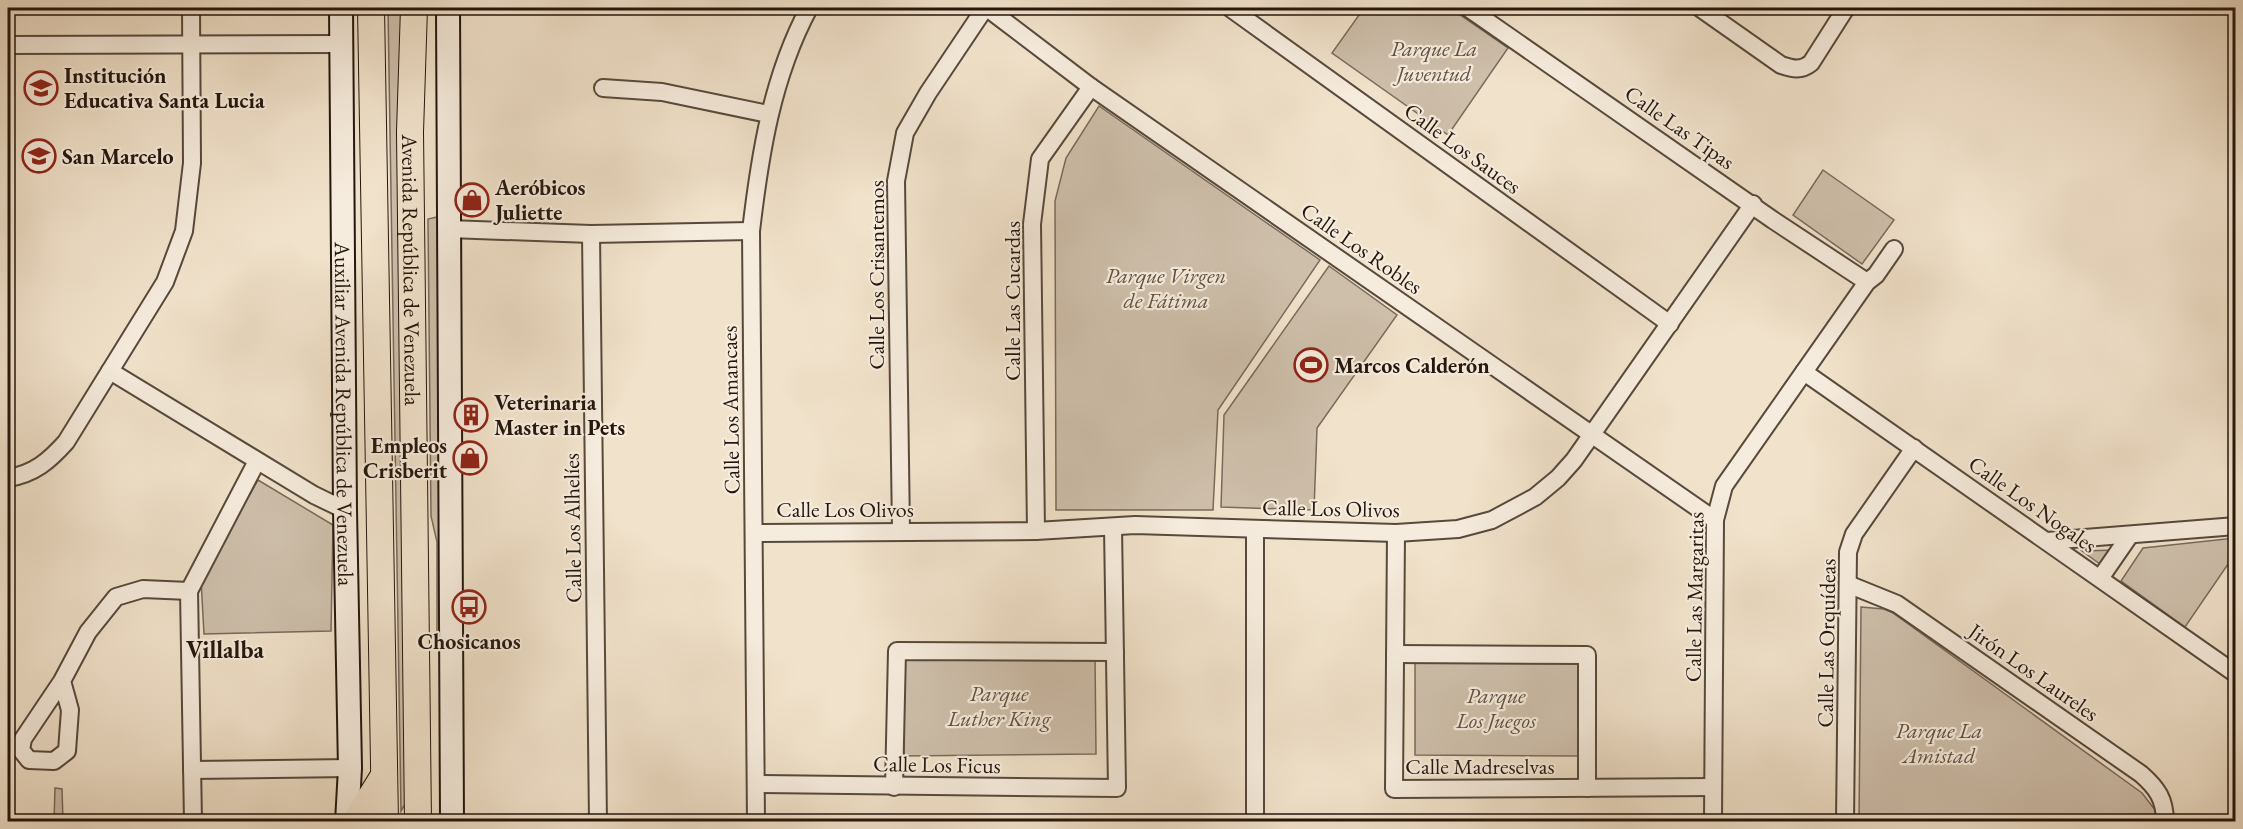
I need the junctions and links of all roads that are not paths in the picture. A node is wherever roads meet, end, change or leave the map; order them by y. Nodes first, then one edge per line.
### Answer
1 (191, 8) edge
2 (341, 8) edge
3 (371, 8) edge
4 (414, 8) edge
5 (448, 8) edge
6 (809, 8) edge
7 (986, 8) edge
8 (1230, 8) edge
9 (1468, 8) edge
10 (1700, 8) edge
11 (1846, 8) edge
12 (341, 44) junction
13 (8, 45) edge
14 (191, 45) junction
15 (1091, 87) junction
16 (603, 88) dead end
17 (768, 114) junction
18 (1753, 204) junction
19 (449, 229) junction
20 (751, 231) junction
21 (591, 234) junction
22 (1894, 249) dead end
23 (1867, 282) junction
24 (1670, 324) junction
25 (110, 371) junction
26 (1804, 372) junction
27 (1593, 436) junction
28 (1914, 448) junction
29 (257, 460) junction
30 (8, 478) edge
31 (345, 510) junction
32 (1715, 520) junction
33 (2235, 526) edge
34 (1113, 527) junction
35 (1255, 529) junction
36 (901, 531) junction
37 (1036, 531) junction
38 (754, 533) junction
39 (1396, 533) junction
40 (2130, 535) junction
41 (2047, 542) junction
42 (2101, 577) junction
43 (1850, 585) junction
44 (189, 591) junction
45 (1115, 652) junction
46 (1395, 654) junction
47 (2235, 674) edge
48 (62, 681) junction
49 (350, 768) junction
50 (192, 770) junction
51 (383, 777) junction
52 (757, 784) junction
53 (894, 787) junction
54 (1713, 787) junction
55 (1587, 788) junction
56 (418, 809) edge
57 (193, 822) edge
58 (347, 822) edge
59 (355, 822) edge
60 (385, 822) edge
61 (434, 822) edge
62 (452, 822) edge
63 (598, 822) edge
64 (756, 822) edge
65 (1255, 822) edge
66 (1713, 822) edge
67 (1845, 822) edge
68 (2165, 822) edge

1 - 14 street
2 - 12 main road, Auxiliar Avenida República de Venezuela
3 - 51 main road, Avenida República de Venezuela
4 - 56 main road, Avenida República de Venezuela
5 - 19 main road
6 - 17 street, Calle Los Amancaes
7 - 15 street, Calle Los Robles
7 - 36 street, Calle Los Crisantemos
8 - 24 street, Calle Los Sauces
9 - 18 street, Calle Las Tipas
10 - 11 street
12 - 14 street
12 - 31 main road, Auxiliar Avenida República de Venezuela
13 - 14 street
14 - 25 street
15 - 27 street, Calle Los Robles
15 - 37 street, Calle Las Cucardas
16 - 17 street
17 - 20 street, Calle Los Amancaes
18 - 23 street, Calle Las Tipas
18 - 24 street, Calle Los Olivos
19 - 21 street
19 - 62 main road
20 - 21 street
20 - 38 street, Calle Los Amancaes
21 - 63 street, Calle Los Alhelíes
22 - 23 street, Calle Las Margaritas
23 - 26 street, Calle Las Margaritas
24 - 27 street, Calle Los Olivos
25 - 29 street
25 - 30 street
26 - 28 street, Calle Los Nogales
26 - 32 street, Calle Las Margaritas
27 - 32 street, Calle Los Robles
27 - 39 street, Calle Los Olivos
28 - 41 street, Calle Los Nogales
28 - 43 street, Calle Las Orquídeas
29 - 31 street
29 - 44 street
31 - 49 main road, Auxiliar Avenida República de Venezuela
32 - 54 street, Calle Las Margaritas
33 - 40 street
34 - 35 street, Calle Los Olivos
34 - 37 street, Calle Los Olivos
34 - 45 street
35 - 39 street, Calle Los Olivos
35 - 65 street
36 - 37 street, Calle Los Olivos
36 - 38 street, Calle Los Olivos
38 - 52 street, Calle Los Amancaes
39 - 46 street, Calle Madreselvas
40 - 41 street
40 - 42 street
41 - 42 street, Calle Los Nogales
42 - 47 street, Calle Los Nogales
43 - 67 street, Calle Las Orquídeas
43 - 68 street, Jirón Los Laureles
44 - 48 street
44 - 50 street
45 - 53 street
45 - 53 street, Calle Los Ficus
46 - 55 street
46 - 55 street, Calle Madreselvas
48 - 48 street
49 - 50 street
49 - 58 main road, Auxiliar Avenida República de Venezuela
50 - 57 street
51 - 59 main road
51 - 60 main road, Avenida República de Venezuela
52 - 53 street, Calle Los Ficus
52 - 64 street, Calle Los Amancaes
54 - 55 street, Calle Madreselvas
54 - 66 street, Calle Las Margaritas
56 - 61 main road

